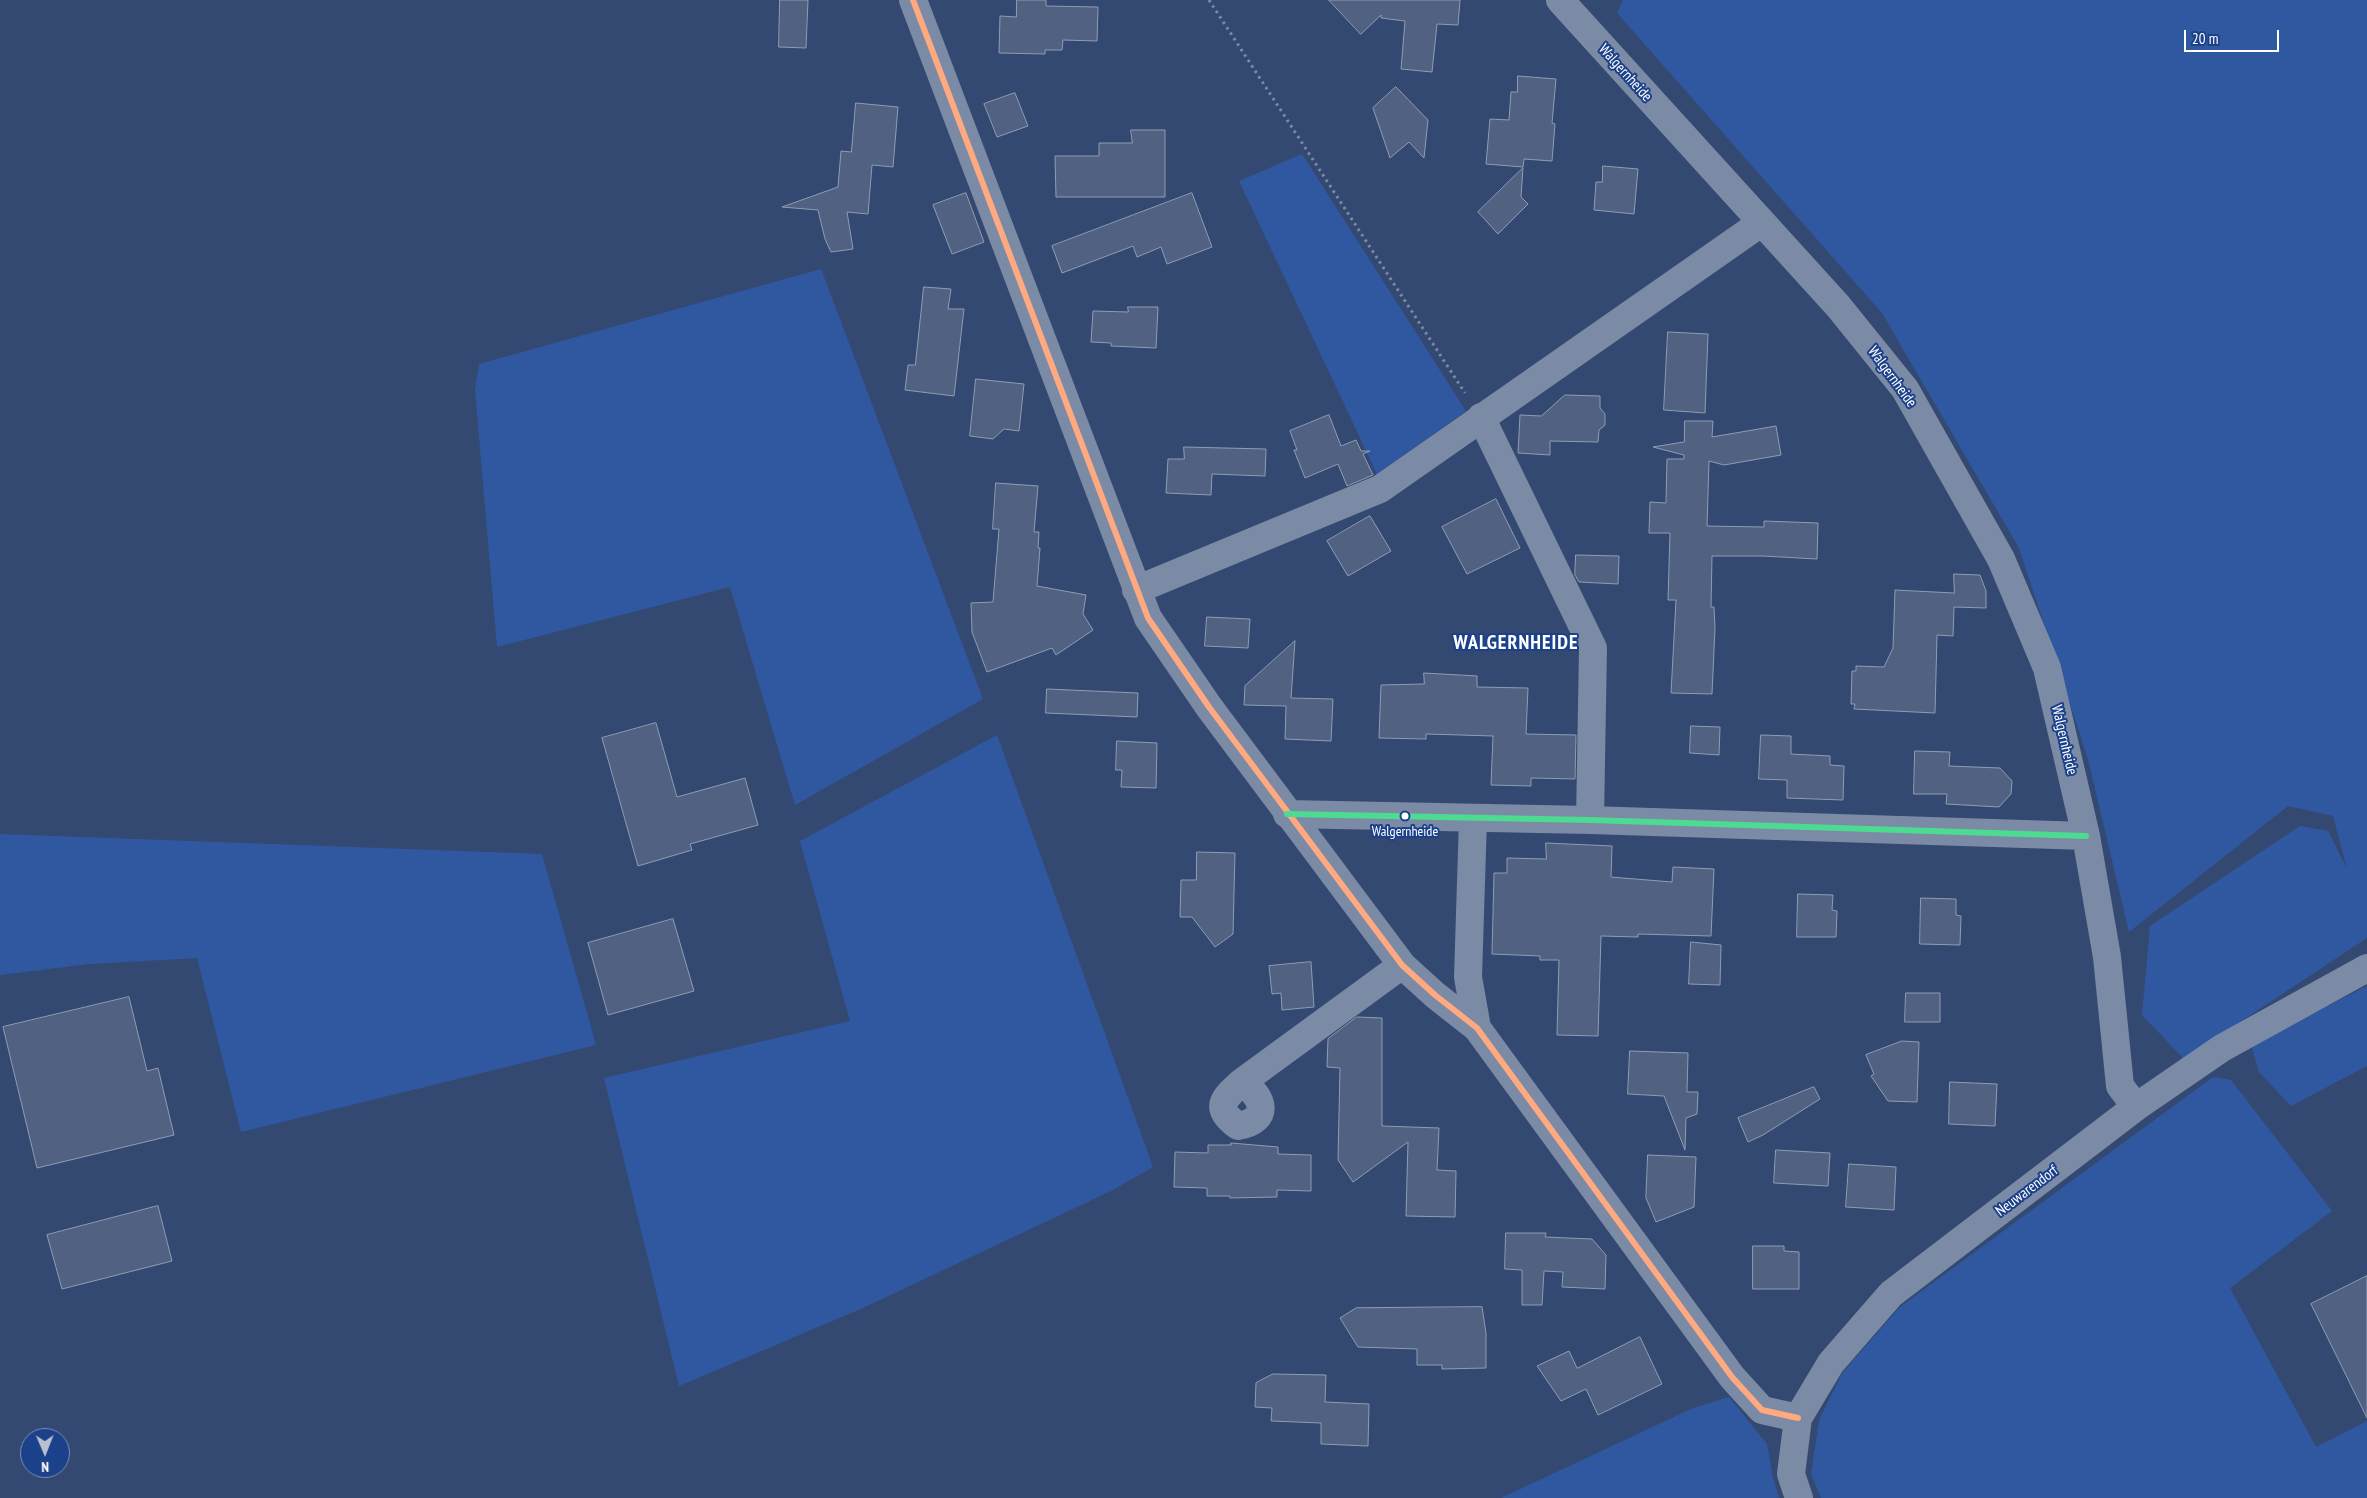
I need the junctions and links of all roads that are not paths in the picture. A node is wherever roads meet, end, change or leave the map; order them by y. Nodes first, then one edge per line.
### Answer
1 (914, 0) edge
2 (1560, 0) edge
3 (1761, 223) junction
4 (1481, 417) junction
5 (1136, 590) junction
6 (1287, 814) junction
7 (1473, 818) junction
8 (1590, 820) junction
9 (2086, 836) junction
10 (1402, 965) junction
11 (2367, 968) edge
12 (1477, 1028) junction
13 (1242, 1082) dead end
14 (2136, 1107) junction
15 (1798, 1418) junction
16 (1799, 1498) edge

1 - 5 street
2 - 3 street, Walgernheide
3 - 4 street
3 - 9 street, Walgernheide
4 - 5 street
4 - 8 street
5 - 6 street
6 - 7 street
6 - 10 street
7 - 8 street
7 - 12 street
8 - 9 street
9 - 14 street, Walgernheide
10 - 12 street
10 - 13 street
11 - 14 street, Neuwarendorf
12 - 15 street
14 - 15 street, Neuwarendorf
15 - 16 street, Neuwarendorf

